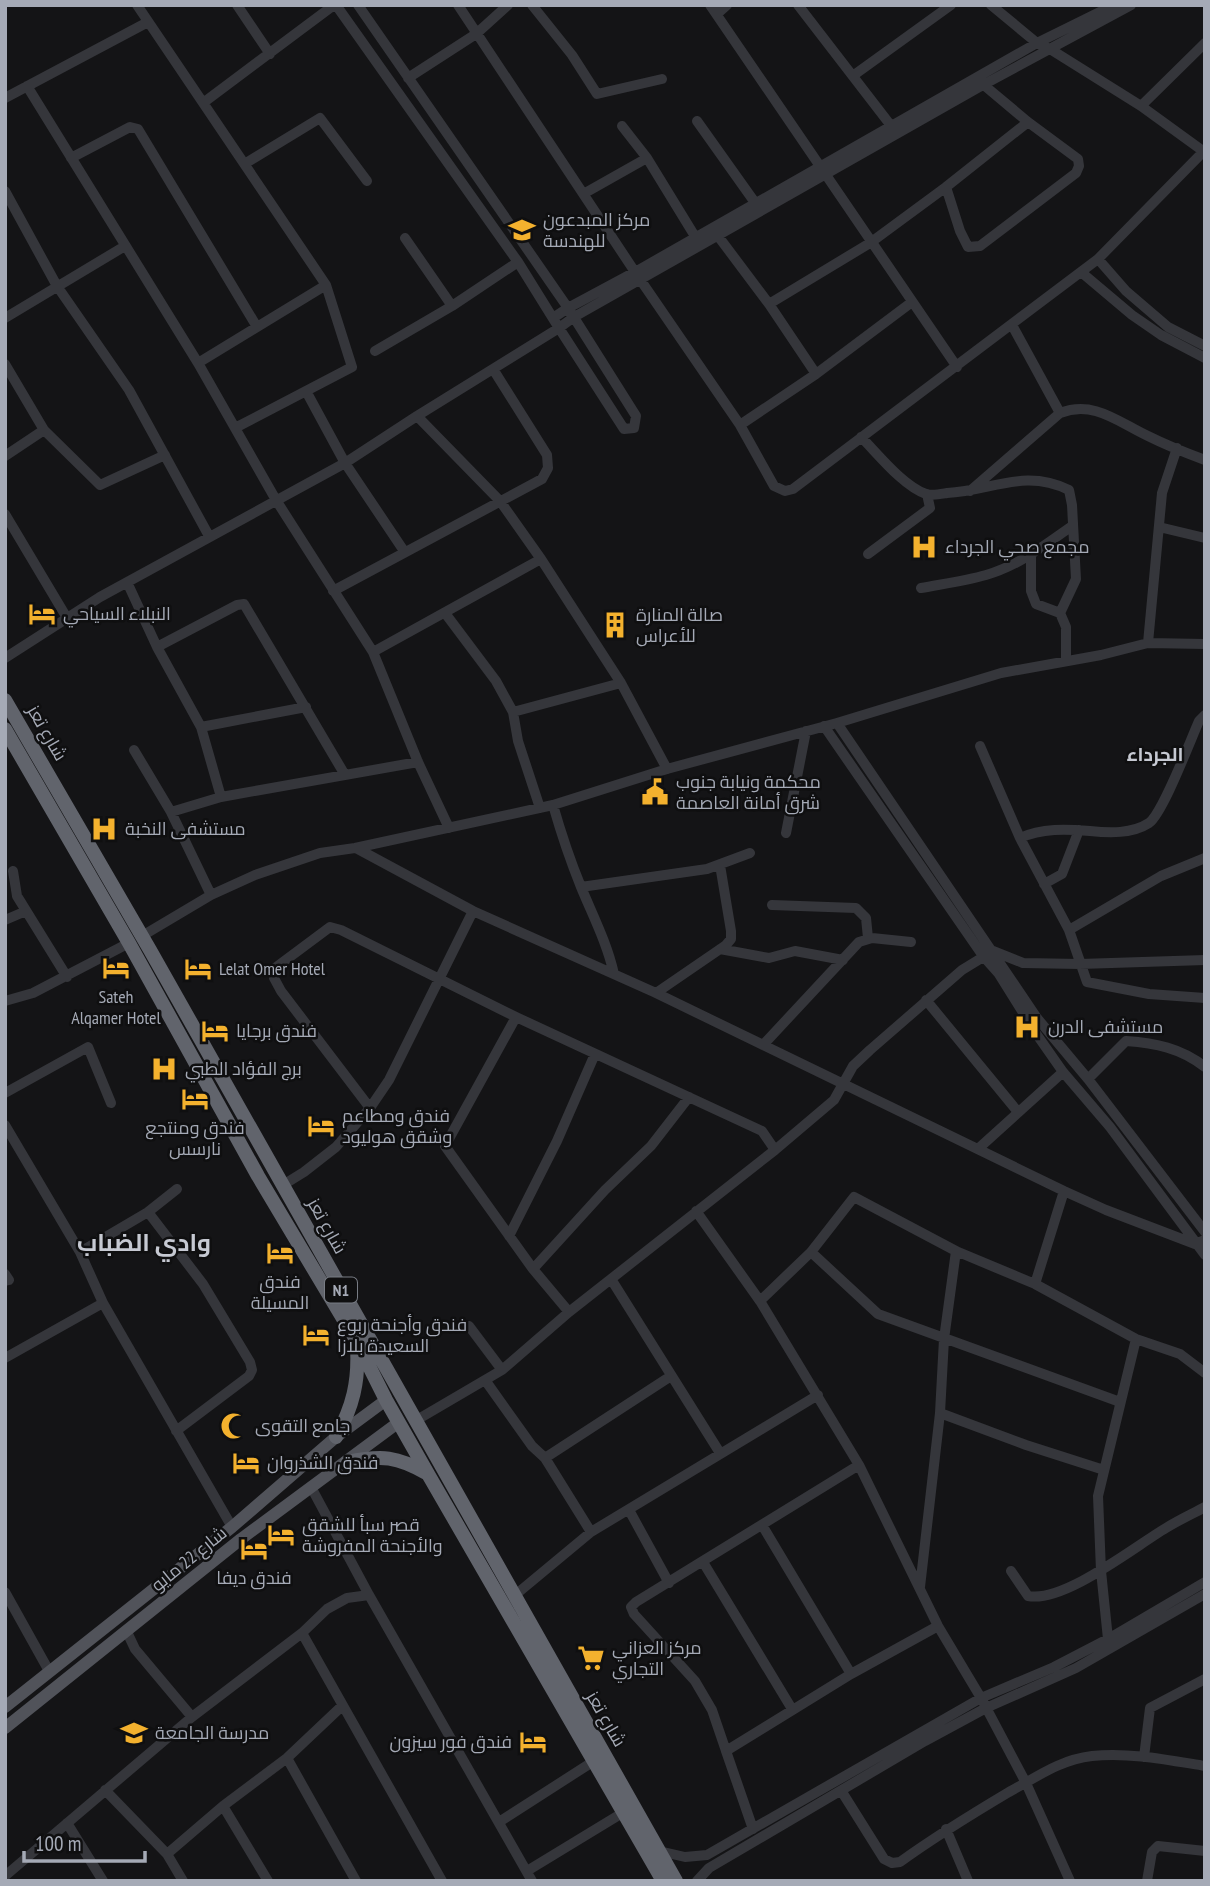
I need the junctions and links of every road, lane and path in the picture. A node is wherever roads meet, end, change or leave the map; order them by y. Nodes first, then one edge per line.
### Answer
1 (137, 5) edge
2 (237, 5) edge
3 (335, 5) edge
4 (358, 5) edge
5 (458, 5) edge
6 (508, 5) edge
7 (532, 5) edge
8 (727, 5) edge
9 (798, 5) edge
10 (951, 5) edge
11 (991, 5) edge
12 (1114, 5) edge
13 (1131, 5) edge
14 (713, 9) edge
15 (148, 22) junction
16 (476, 34) junction
17 (1037, 43) junction
18 (1205, 43) edge
19 (1050, 48) junction
20 (270, 54) junction
21 (854, 75) junction
22 (408, 78) junction
23 (662, 79) dead end
24 (979, 81) junction
25 (27, 86) junction
26 (5, 98) edge
27 (203, 103) junction
28 (1141, 106) junction
29 (697, 121) dead end
30 (1028, 122) junction
31 (622, 126) dead end
32 (892, 127) junction
33 (1204, 151) edge
34 (71, 158) junction
35 (647, 158) junction
36 (246, 163) junction
37 (824, 172) junction
38 (367, 181) dead end
39 (946, 187) junction
40 (6, 194) edge
41 (585, 194) junction
42 (756, 204) junction
43 (715, 232) junction
44 (696, 237) junction
45 (405, 238) dead end
46 (870, 243) junction
47 (125, 246) junction
48 (1098, 259) junction
49 (517, 262) junction
50 (1081, 272) junction
51 (638, 276) junction
52 (326, 285) junction
53 (58, 286) junction
54 (912, 302) junction
55 (769, 304) junction
56 (452, 306) junction
57 (571, 312) junction
58 (5, 317) edge
59 (553, 318) junction
60 (1012, 326) junction
61 (257, 327) junction
62 (559, 328) junction
63 (1205, 346) edge
64 (375, 352) dead end
65 (1205, 358) edge
66 (198, 363) junction
67 (5, 364) edge
68 (957, 367) junction
69 (493, 369) junction
70 (816, 374) junction
71 (306, 391) junction
72 (1060, 413) junction
73 (417, 416) junction
74 (740, 425) junction
75 (235, 428) junction
76 (44, 430) junction
77 (861, 437) junction
78 (1177, 448) junction
79 (164, 455) junction
80 (5, 456) edge
81 (1205, 460) edge
82 (345, 463) junction
83 (968, 492) junction
84 (927, 494) junction
85 (276, 500) junction
86 (500, 501) junction
87 (5, 513) edge
88 (1072, 526) junction
89 (1159, 527) junction
90 (209, 537) junction
91 (1205, 538) edge
92 (404, 551) junction
93 (868, 554) dead end
94 (1031, 555) junction
95 (541, 559) junction
96 (127, 582) junction
97 (921, 588) dead end
98 (333, 591) junction
99 (445, 612) junction
100 (1060, 613) junction
101 (67, 618) junction
102 (1148, 643) junction
103 (1205, 645) edge
104 (157, 647) junction
105 (373, 652) junction
106 (5, 658) edge
107 (1066, 661) junction
108 (621, 683) junction
109 (5, 700) edge
110 (306, 707) junction
111 (513, 712) junction
112 (1205, 715) edge
113 (837, 723) junction
114 (824, 726) junction
115 (201, 727) junction
116 (5, 729) edge
117 (806, 731) junction
118 (980, 746) dead end
119 (134, 750) dead end
120 (418, 762) junction
121 (667, 769) junction
122 (345, 775) junction
123 (221, 797) junction
124 (554, 805) junction
125 (540, 808) junction
126 (171, 812) junction
127 (449, 828) junction
128 (1079, 830) junction
129 (786, 833) dead end
130 (1020, 838) junction
131 (355, 848) junction
132 (750, 853) dead end
133 (1205, 858) edge
134 (720, 865) junction
135 (13, 871) dead end
136 (1044, 884) junction
137 (581, 887) junction
138 (211, 894) junction
139 (772, 905) dead end
140 (26, 911) junction
141 (473, 911) junction
142 (5, 920) edge
143 (1069, 930) junction
144 (868, 938) junction
145 (136, 940) junction
146 (911, 942) dead end
147 (720, 950) junction
148 (993, 951) junction
149 (983, 956) junction
150 (842, 960) junction
151 (1205, 960) edge
152 (1080, 964) junction
153 (614, 974) junction
154 (67, 977) junction
155 (439, 980) junction
156 (656, 993) junction
157 (1205, 998) edge
158 (926, 1000) junction
159 (5, 1001) edge
160 (516, 1017) junction
161 (763, 1045) junction
162 (595, 1054) junction
163 (1205, 1067) edge
164 (1063, 1072) junction
165 (1088, 1079) junction
166 (843, 1083) junction
167 (5, 1093) edge
168 (689, 1097) junction
169 (111, 1103) dead end
170 (370, 1108) junction
171 (1017, 1112) junction
172 (5, 1125) edge
173 (979, 1149) junction
174 (775, 1150) junction
175 (272, 1168) junction
176 (258, 1176) junction
177 (283, 1185) junction
178 (177, 1189) dead end
179 (1063, 1191) junction
180 (696, 1210) junction
181 (148, 1212) junction
182 (1205, 1232) edge
183 (509, 1236) junction
184 (1200, 1242) edge
185 (956, 1251) junction
186 (79, 1252) junction
187 (811, 1252) junction
188 (1205, 1255) edge
189 (533, 1269) junction
190 (5, 1274) edge
191 (611, 1279) junction
192 (5, 1282) edge
193 (1035, 1284) junction
194 (760, 1301) junction
195 (103, 1303) junction
196 (569, 1312) junction
197 (469, 1326) dead end
198 (944, 1339) junction
199 (1136, 1339) junction
200 (357, 1342) junction
201 (5, 1358) edge
202 (502, 1370) junction
203 (1205, 1373) edge
204 (671, 1376) junction
205 (485, 1380) junction
206 (818, 1395) junction
207 (386, 1400) junction
208 (1120, 1402) junction
209 (940, 1413) junction
210 (415, 1420) junction
211 (399, 1422) junction
212 (176, 1431) junction
213 (336, 1437) junction
214 (720, 1453) junction
215 (545, 1458) junction
216 (347, 1462) junction
217 (859, 1465) junction
218 (1104, 1470) junction
219 (428, 1474) junction
220 (312, 1487) junction
221 (1205, 1507) edge
222 (629, 1510) junction
223 (762, 1525) junction
224 (232, 1527) junction
225 (591, 1532) junction
226 (241, 1539) junction
227 (703, 1562) junction
228 (1011, 1571) dead end
229 (1101, 1571) junction
230 (1205, 1582) edge
231 (669, 1583) junction
232 (919, 1587) junction
233 (5, 1592) edge
234 (1205, 1594) edge
235 (369, 1595) junction
236 (514, 1597) junction
237 (116, 1618) junction
238 (938, 1626) junction
239 (127, 1632) junction
240 (302, 1633) junction
241 (1108, 1639) junction
242 (49, 1671) junction
243 (851, 1674) junction
244 (1205, 1679) edge
245 (983, 1703) junction
246 (342, 1706) junction
247 (5, 1707) edge
248 (793, 1709) junction
249 (191, 1717) junction
250 (5, 1728) edge
251 (726, 1751) junction
252 (1144, 1756) junction
253 (286, 1758) junction
254 (594, 1761) junction
255 (1205, 1766) edge
256 (1026, 1783) junction
257 (105, 1790) junction
258 (842, 1792) junction
259 (223, 1806) junction
260 (624, 1812) junction
261 (499, 1822) junction
262 (67, 1823) junction
263 (753, 1829) junction
264 (946, 1829) junction
265 (659, 1851) junction
266 (1205, 1851) edge
267 (167, 1854) junction
268 (707, 1855) junction
269 (713, 1866) junction
270 (5, 1876) edge
271 (530, 1876) edge
272 (103, 1881) edge
273 (183, 1881) edge
274 (268, 1881) edge
275 (356, 1881) edge
276 (442, 1881) edge
277 (663, 1881) edge
278 (676, 1881) edge
279 (697, 1881) edge
280 (968, 1881) edge
281 (1070, 1881) edge
282 (1147, 1881) edge

1 - 15 street
2 - 20 street
3 - 20 street
3 - 49 street
4 - 22 street
5 - 16 street
6 - 16 street
7 - 23 street
8 - 14 street
9 - 21 street
10 - 21 street
11 - 17 street
12 - 17 street
13 - 19 street
14 - 37 street
15 - 25 street
15 - 27 street
16 - 22 street
16 - 41 street
17 - 19 street
17 - 24 street
18 - 28 street
19 - 24 street
19 - 28 street
20 - 27 street
21 - 32 street
22 - 57 street
24 - 30 street
24 - 32 street
24 - 37 street
25 - 26 street
25 - 34 street
27 - 36 street
28 - 33 street
29 - 42 street
30 - 39 street
30 - 39 street
31 - 35 street
32 - 37 street
33 - 48 street
34 - 47 street
34 - 61 street
35 - 41 street
35 - 44 street
36 - 38 street
36 - 52 street
37 - 42 street
37 - 43 street
37 - 46 street
39 - 46 street
40 - 53 street
41 - 51 street
42 - 43 street
43 - 44 street
43 - 51 street
43 - 55 street
44 - 51 street
45 - 56 street
46 - 54 street
46 - 55 street
47 - 53 street
47 - 66 street
48 - 50 street
48 - 63 street
49 - 56 street
49 - 59 street
50 - 60 street
50 - 65 street
51 - 57 street
51 - 74 street
52 - 61 street
52 - 71 street
53 - 58 street
53 - 79 street
54 - 68 street
54 - 70 street
55 - 70 street
56 - 64 street
57 - 59 street
57 - 62 street
57 - 62 street
59 - 62 street
60 - 68 street
60 - 72 street
61 - 66 street
62 - 69 street
66 - 75 street
67 - 76 street
68 - 77 street
69 - 73 street
69 - 86 street
70 - 74 street
71 - 75 street
71 - 82 street
72 - 78 street
72 - 83 street
73 - 82 street
73 - 86 street
74 - 77 street
75 - 85 street
76 - 79 street
76 - 80 street
77 - 84 street
78 - 81 street
78 - 89 street
79 - 90 street
82 - 85 street
82 - 92 street
83 - 84 street
83 - 88 street
84 - 93 street
85 - 90 street
85 - 98 street
86 - 92 street
86 - 95 street
87 - 101 street
88 - 94 street
88 - 100 street
89 - 91 street
89 - 102 street
90 - 96 street
92 - 98 street
94 - 97 street
94 - 100 street
95 - 99 street
95 - 108 street
96 - 101 street
96 - 104 street
98 - 105 street
99 - 105 street
99 - 111 street
100 - 107 street
101 - 106 street
102 - 103 street
102 - 107 street
104 - 110 street
104 - 115 street
105 - 120 street
107 - 113 street
108 - 111 street
108 - 121 street
109 - 145 highway, شارع تعز / N1
110 - 115 street
110 - 122 street
111 - 125 street
112 - 128 street
113 - 114 street
113 - 148 street
114 - 117 street
114 - 149 street
115 - 123 street
116 - 145 highway, شارع تعز / N1
117 - 121 street
117 - 129 street
118 - 130 street
119 - 126 street
120 - 122 street
120 - 127 street
121 - 124 street
122 - 123 street
123 - 126 street
124 - 125 street
124 - 137 street
125 - 127 street
126 - 138 street
127 - 131 street
128 - 130 street
128 - 136 street
130 - 136 street
131 - 138 street
131 - 141 street
132 - 134 street
133 - 143 street
134 - 137 street
134 - 147 street
135 - 140 street
136 - 143 street
137 - 153 street
138 - 145 street
139 - 144 street
140 - 142 street
140 - 154 street
141 - 153 street
141 - 155 street
143 - 152 street
144 - 146 street
144 - 150 street
145 - 154 street
145 - 175 highway, شارع تعز / N1
145 - 176 highway, شارع تعز / N1
147 - 150 street
147 - 156 street
148 - 149 street
148 - 152 street
148 - 165 street
149 - 158 street
149 - 164 street
150 - 161 street
151 - 152 street
152 - 157 street
153 - 156 street
154 - 159 street
155 - 160 street
155 - 170 street
155 - 170 street
156 - 161 street
158 - 166 street
158 - 171 street
160 - 162 street
160 - 183 street
161 - 166 street
162 - 168 street
162 - 183 street
163 - 165 street
164 - 171 street
164 - 184 street
165 - 182 street
166 - 173 street
166 - 174 street
167 - 169 street
168 - 174 street
168 - 189 street
170 - 177 street
171 - 173 street
172 - 186 street
173 - 179 street
174 - 180 street
175 - 176 highway
175 - 177 highway, شارع تعز / N1
176 - 200 highway, شارع تعز / N1
177 - 210 highway, شارع تعز / N1
178 - 181 street
179 - 184 street
179 - 193 street
180 - 191 street
180 - 194 street
181 - 186 street
181 - 212 street
183 - 189 street
184 - 188 street
185 - 187 street
185 - 193 street
185 - 198 street
186 - 195 street
187 - 194 street
187 - 198 street
189 - 196 street
190 - 192 street
191 - 196 street
191 - 204 street
193 - 199 street
194 - 206 street
195 - 201 street
195 - 212 street
196 - 202 street
197 - 202 street
198 - 208 street
198 - 209 street
199 - 203 street
199 - 208 street
200 - 207 highway, شارع تعز / N1
200 - 213 highway
202 - 205 street
204 - 214 street
204 - 215 street
205 - 210 street
205 - 215 street
206 - 214 street
206 - 217 street
207 - 211 highway, شارع تعز / N1
207 - 213 main road, شارع 22 مايو
208 - 218 street
209 - 218 street
209 - 232 street
210 - 236 highway, شارع تعز / N1
211 - 216 main road, شارع 22 مايو
211 - 219 highway, شارع تعز / N1
212 - 224 street
213 - 224 main road, شارع 22 مايو
214 - 222 street
215 - 225 street
216 - 219 highway
216 - 220 main road, شارع 22 مايو
217 - 223 street
217 - 232 street
218 - 229 street
219 - 254 highway, شارع تعز / N1
220 - 226 main road, شارع 22 مايو
220 - 235 street
221 - 229 street
222 - 225 street
222 - 231 street
223 - 227 street
223 - 243 street
224 - 226 main road
224 - 237 main road, شارع 22 مايو
225 - 236 street
226 - 239 main road, شارع 22 مايو
227 - 231 street
227 - 248 street
228 - 229 street
229 - 241 street
230 - 241 street
231 - 251 street
232 - 238 street
233 - 242 street
234 - 245 street
235 - 240 street
235 - 261 street
236 - 265 highway, شارع تعز / N1
237 - 239 main road
237 - 242 main road, شارع 22 مايو
238 - 243 street
238 - 245 street
239 - 249 street
239 - 250 main road, شارع 22 مايو
240 - 246 street
240 - 249 street
241 - 245 street
242 - 247 main road, شارع 22 مايو
243 - 248 street
244 - 252 street
245 - 256 street
245 - 258 street
245 - 263 street
246 - 253 street
246 - 276 street
248 - 251 street
249 - 257 street
251 - 263 street
252 - 255 street
252 - 256 street
253 - 259 street
253 - 275 street
254 - 260 highway, شارع تعز / N1
254 - 261 street
256 - 264 street
256 - 281 street
257 - 262 street
257 - 267 street
258 - 264 street
258 - 269 street
259 - 267 street
259 - 274 street
260 - 271 street
260 - 277 highway, شارع تعز / N1
261 - 271 street
262 - 270 street
262 - 272 street
263 - 268 street
264 - 280 street
265 - 268 street
265 - 278 highway, شارع تعز / N1
266 - 282 street
267 - 273 street
268 - 269 street
269 - 279 street

